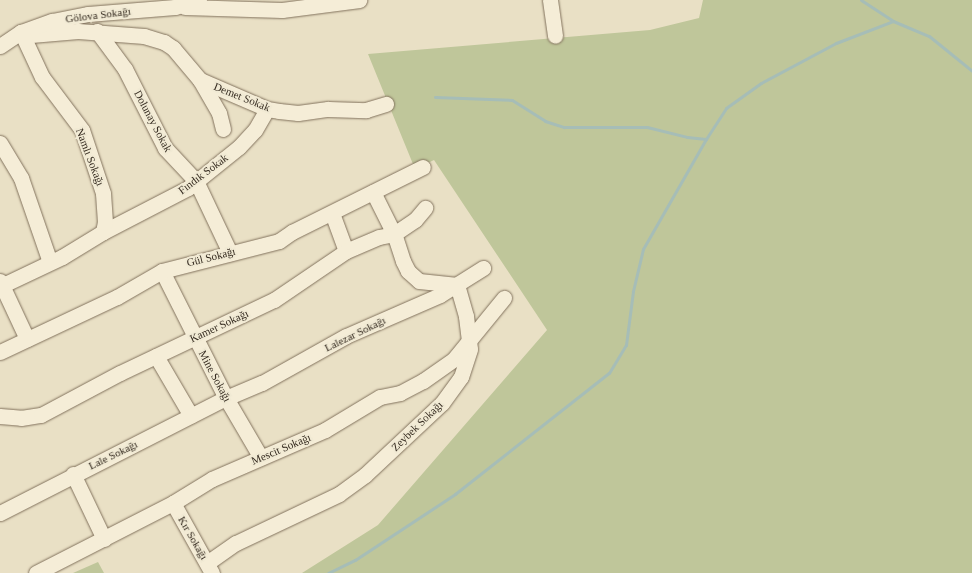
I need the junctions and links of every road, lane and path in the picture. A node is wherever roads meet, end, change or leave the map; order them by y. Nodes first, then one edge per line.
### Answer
1 (199, 0) edge
2 (359, 0) edge
3 (550, 0) edge
4 (175, 7) junction
5 (97, 31) junction
6 (23, 34) junction
7 (555, 36) dead end
8 (0, 46) edge
9 (200, 80) junction
10 (386, 104) dead end
11 (267, 109) junction
12 (223, 129) dead end
13 (0, 143) edge
14 (423, 167) dead end
15 (196, 181) junction
16 (373, 192) junction
17 (425, 208) dead end
18 (332, 213) junction
19 (103, 232) junction
20 (394, 234) junction
21 (346, 251) junction
22 (230, 253) junction
23 (50, 262) junction
24 (483, 268) dead end
25 (162, 271) junction
26 (2, 283) edge
27 (457, 286) junction
28 (504, 298) dead end
29 (195, 337) junction
30 (27, 339) junction
31 (469, 340) junction
32 (0, 352) edge
33 (156, 356) junction
34 (226, 398) junction
35 (0, 416) edge
36 (191, 416) junction
37 (261, 458) junction
38 (73, 474) junction
39 (173, 502) junction
40 (0, 513) edge
41 (104, 539) junction
42 (210, 568) edge
43 (36, 573) edge

1 - 4 street, Gölova Sokağı
2 - 4 street
3 - 7 street
4 - 6 street, Gölova Sokağı
5 - 6 street
5 - 9 street
5 - 15 street, Dolunay Sokak
6 - 8 street
6 - 19 street, Namlı Sokağı
9 - 11 street, Demet Sokak
9 - 12 street, Demet Sokak
10 - 11 street, Demet Sokak
11 - 15 street, Fındık Sokak
13 - 23 street
14 - 16 street, Gül Sokağı
15 - 19 street, Fındık Sokak
15 - 22 street, Dolunay Sokak
16 - 18 street, Gül Sokağı
16 - 20 street
17 - 20 street, Kamer Sokağı
18 - 21 street
18 - 22 street, Gül Sokağı
19 - 23 street
20 - 21 street, Kamer Sokağı
20 - 27 street
21 - 29 street, Kamer Sokağı
22 - 25 street, Gül Sokağı
23 - 26 street
24 - 27 street, Lalezar Sokağı
25 - 29 street, Mine Sokağı
25 - 30 street, Gül Sokağı
26 - 30 street
27 - 31 street, Zeybek Sokağı
27 - 34 street, Lalezar Sokağı
28 - 31 street, Mescit Sokağı
29 - 33 street, Kamer Sokağı
29 - 34 street, Mine Sokağı
30 - 32 street, Gül Sokağı
31 - 37 street, Mescit Sokağı
31 - 42 street, Zeybek Sokağı
33 - 35 street, Kamer Sokağı
33 - 36 street
34 - 36 street, Lale Sokağı
34 - 37 street, Mine Sokağı
36 - 38 street, Lale Sokağı
37 - 39 street, Mescit Sokağı
38 - 40 street, Lale Sokağı
38 - 41 street
39 - 41 street, Mescit Sokağı
39 - 42 street, Kır Sokağı
41 - 43 street, Mescit Sokağı

